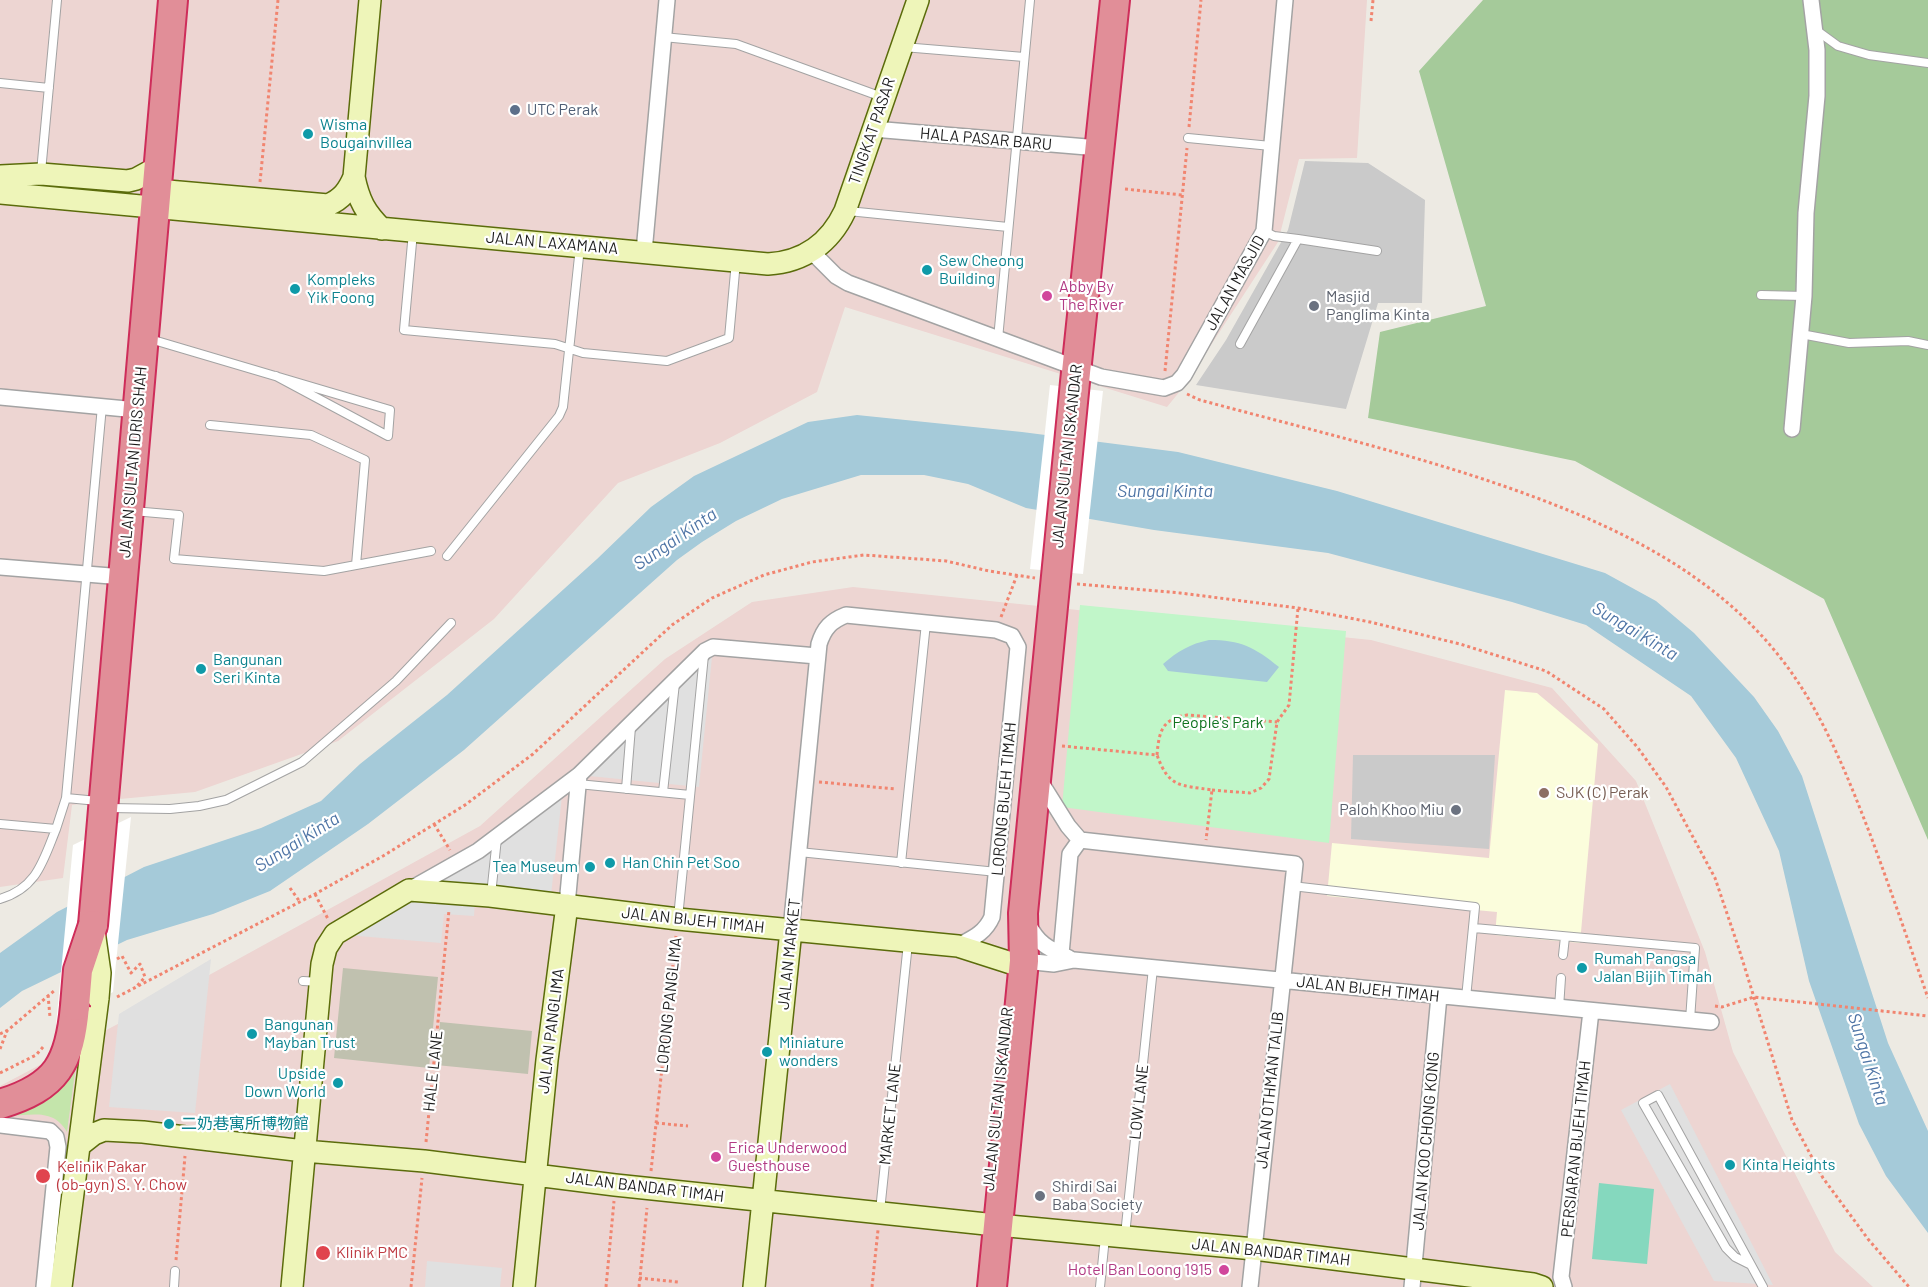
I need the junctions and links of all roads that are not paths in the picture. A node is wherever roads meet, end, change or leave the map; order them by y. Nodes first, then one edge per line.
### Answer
1 (57, 0) edge
2 (173, 0) edge
3 (370, 0) edge
4 (667, 0) edge
5 (918, 0) edge
6 (1030, 0) edge
7 (1114, 0) edge
8 (1285, 0) edge
9 (1812, 0) edge
10 (1815, 29) junction
11 (663, 38) junction
12 (901, 47) junction
13 (1024, 57) junction
14 (1928, 63) edge
15 (0, 83) edge
16 (49, 88) junction
17 (884, 97) junction
18 (873, 129) junction
19 (1188, 138) road end
20 (1016, 141) junction
21 (1271, 146) junction
22 (1099, 148) junction
23 (40, 174) junction
24 (0, 176) edge
25 (354, 177) junction
26 (156, 188) junction
27 (0, 193) edge
28 (845, 211) junction
29 (1008, 227) junction
30 (382, 229) junction
31 (1264, 231) junction
32 (413, 232) junction
33 (1298, 239) junction
34 (580, 245) junction
35 (811, 251) junction
36 (1377, 251) dead end
37 (644, 252) junction
38 (736, 260) junction
39 (1761, 295) dead end
40 (1804, 296) junction
41 (1801, 334) junction
42 (143, 337) junction
43 (998, 339) junction
44 (1240, 344) dead end
45 (1928, 345) edge
46 (570, 349) junction
47 (1075, 375) junction
48 (276, 376) junction
49 (0, 397) edge
50 (102, 406) junction
51 (137, 410) junction
52 (210, 425) dead end
53 (1792, 429) dead end
54 (129, 510) junction
55 (431, 551) dead end
56 (447, 556) dead end
57 (356, 565) junction
58 (0, 567) edge
59 (88, 574) junction
60 (123, 577) junction
61 (451, 623) dead end
62 (926, 623) junction
63 (1012, 636) joint
64 (705, 651) junction
65 (817, 656) junction
66 (675, 680) junction
67 (631, 723) junction
68 (1036, 774) junction
69 (578, 779) junction
70 (626, 789) junction
71 (663, 792) junction
72 (690, 795) junction
73 (66, 798) junction
74 (102, 807) junction
75 (0, 824) edge
76 (56, 830) junction
77 (497, 837) junction
78 (1080, 840) junction
79 (798, 852) junction
80 (901, 863) junction
81 (997, 872) junction
82 (1292, 886) junction
83 (409, 890) junction
84 (490, 896) junction
85 (0, 899) edge
86 (567, 905) junction
87 (1023, 913) junction
88 (678, 919) junction
89 (1474, 928) junction
90 (791, 930) junction
91 (1565, 937) junction
92 (908, 941) junction
93 (958, 946) junction
94 (1563, 955) dead end
95 (1067, 957) junction
96 (1018, 962) junction
97 (1153, 968) junction
98 (1561, 978) dead end
99 (1282, 981) junction
100 (1439, 996) junction
101 (1466, 999) junction
102 (95, 1001) junction
103 (1559, 1008) junction
104 (1591, 1011) junction
105 (1690, 1020) junction
106 (1711, 1022) dead end
107 (0, 1104) edge
108 (0, 1125) edge
109 (80, 1145) junction
110 (304, 1151) junction
111 (536, 1174) junction
112 (763, 1201) junction
113 (880, 1213) junction
114 (992, 1224) junction
115 (1115, 1236) junction
116 (1254, 1250) junction
117 (1751, 1265) junction
118 (175, 1271) road end
119 (1413, 1278) edge
120 (1538, 1285) edge
121 (44, 1287) edge
122 (61, 1287) edge
123 (174, 1287) edge
124 (292, 1287) edge
125 (524, 1287) edge
126 (754, 1287) edge
127 (979, 1287) edge
128 (992, 1287) edge
129 (1100, 1287) edge
130 (1250, 1287) edge
131 (1565, 1287) edge
132 (1763, 1287) edge

1 - 16 lane
2 - 26 highway, JALAN SULTAN IDRIS SHAH
3 - 25 street
4 - 11 street
5 - 12 street, TINGKAT PASAR
6 - 13 lane
7 - 22 highway, JALAN SULTAN ISKANDAR
8 - 21 street, JALAN MASJID
9 - 10 street
10 - 14 lane
10 - 40 street
11 - 17 lane
11 - 37 street
12 - 13 lane
12 - 17 street, TINGKAT PASAR
13 - 20 lane
15 - 16 lane
16 - 23 lane
17 - 18 street, TINGKAT PASAR
18 - 20 street, HALA PASAR BARU
18 - 28 street, TINGKAT PASAR
19 - 21 lane
20 - 22 street, HALA PASAR BARU
20 - 29 lane
21 - 31 street, JALAN MASJID
22 - 47 highway, JALAN SULTAN ISKANDAR
23 - 24 street
23 - 26 street
25 - 26 street
25 - 30 street
26 - 27 street, JALAN LAXAMANA
26 - 30 street, JALAN LAXAMANA
26 - 42 highway, JALAN SULTAN IDRIS SHAH
28 - 29 lane
28 - 35 street, TINGKAT PASAR
29 - 43 lane
30 - 32 street, JALAN LAXAMANA
31 - 33 lane
31 - 47 street, JALAN MASJID
32 - 34 street, JALAN LAXAMANA
32 - 46 lane
33 - 36 lane
33 - 44 lane
34 - 37 street, JALAN LAXAMANA
34 - 46 lane
35 - 38 street, JALAN LAXAMANA
35 - 43 street
37 - 38 street, JALAN LAXAMANA
38 - 46 lane
39 - 40 lane
40 - 41 street
41 - 45 lane
41 - 53 street
42 - 48 lane
42 - 51 highway, JALAN SULTAN IDRIS SHAH
43 - 47 street
46 - 56 lane
47 - 68 highway, JALAN SULTAN ISKANDAR
48 - 48 lane
49 - 50 street
50 - 51 street
50 - 59 lane
51 - 54 highway, JALAN SULTAN IDRIS SHAH
52 - 57 lane
54 - 57 lane
54 - 60 highway, JALAN SULTAN IDRIS SHAH
55 - 57 lane
58 - 59 street
59 - 60 street
59 - 73 lane
60 - 74 highway, JALAN SULTAN IDRIS SHAH
61 - 74 lane
62 - 63 street, JALAN MARKET
62 - 65 street, JALAN MARKET
62 - 80 lane
63 - 81 street, LORONG BIJEH TIMAH
64 - 65 street
64 - 66 street
64 - 72 lane, LORONG PANGLIMA
65 - 79 street, JALAN MARKET
66 - 67 street
66 - 71 lane
67 - 69 street
67 - 70 lane
68 - 78 street
68 - 87 highway, JALAN SULTAN ISKANDAR
69 - 70 lane
69 - 77 street
69 - 86 street, JALAN PANGLIMA
70 - 71 lane
71 - 72 lane
72 - 88 lane, LORONG PANGLIMA
73 - 74 lane
73 - 76 lane
74 - 102 highway, JALAN SULTAN IDRIS SHAH, bridge
75 - 76 lane
76 - 85 lane
77 - 83 street
77 - 84 lane
78 - 82 street, JALAN OTHMAN TALIB
78 - 95 street
79 - 80 lane
79 - 90 street, JALAN MARKET
80 - 81 lane
81 - 93 street, LORONG BIJEH TIMAH
82 - 89 lane
82 - 99 street, JALAN OTHMAN TALIB
83 - 84 street, JALAN BIJEH TIMAH
83 - 110 street
84 - 86 street, JALAN BIJEH TIMAH
86 - 88 street, JALAN BIJEH TIMAH
86 - 111 street, JALAN PANGLIMA
87 - 95 street
87 - 96 highway, JALAN SULTAN ISKANDAR
88 - 90 street, JALAN BIJEH TIMAH
89 - 91 lane
89 - 101 lane
90 - 92 street, JALAN BIJEH TIMAH
90 - 112 street, JALAN MARKET
91 - 94 lane
91 - 105 lane
92 - 93 street, JALAN BIJEH TIMAH
92 - 113 lane, MARKET LANE
93 - 96 street, JALAN BIJEH TIMAH
95 - 96 street, JALAN BIJEH TIMAH
95 - 97 street, JALAN BIJEH TIMAH
96 - 114 highway, JALAN SULTAN ISKANDAR
97 - 99 street, JALAN BIJEH TIMAH
97 - 115 lane, LOW LANE
98 - 103 lane
99 - 100 street, JALAN BIJEH TIMAH
99 - 116 street, JALAN OTHMAN TALIB
100 - 101 street, JALAN BIJEH TIMAH
100 - 119 street, JALAN KOO CHONG KONG
101 - 103 street, JALAN BIJEH TIMAH
102 - 107 highway, JALAN SULTAN IDRIS SHAH
102 - 109 street, JALAN SULTAN IDRIS SHAH
103 - 104 street, JALAN BIJEH TIMAH
104 - 105 street, JALAN BIJEH TIMAH
104 - 131 street, PERSIARAN BIJEH TIMAH
105 - 106 street, JALAN BIJEH TIMAH
108 - 121 street
109 - 110 street, JALAN BANDAR TIMAH
109 - 122 street, JALAN SULTAN IDRIS SHAH
110 - 111 street, JALAN BANDAR TIMAH
110 - 124 street
111 - 112 street, JALAN BANDAR TIMAH
111 - 125 street, JALAN PANGLIMA
112 - 113 street, JALAN BANDAR TIMAH
112 - 126 street, JALAN MARKET
113 - 114 street, JALAN BANDAR TIMAH
114 - 115 street, JALAN BANDAR TIMAH
114 - 127 highway, JALAN SULTAN ISKANDAR
114 - 128 highway, JALAN SULTAN ISKANDAR
115 - 116 street, JALAN BANDAR TIMAH
115 - 129 lane, LOW LANE
116 - 119 street, JALAN BANDAR TIMAH
116 - 130 street, JALAN OTHMAN TALIB
117 - 117 lane
117 - 132 lane
118 - 123 lane
119 - 120 street, JALAN BANDAR TIMAH
120 - 131 street

